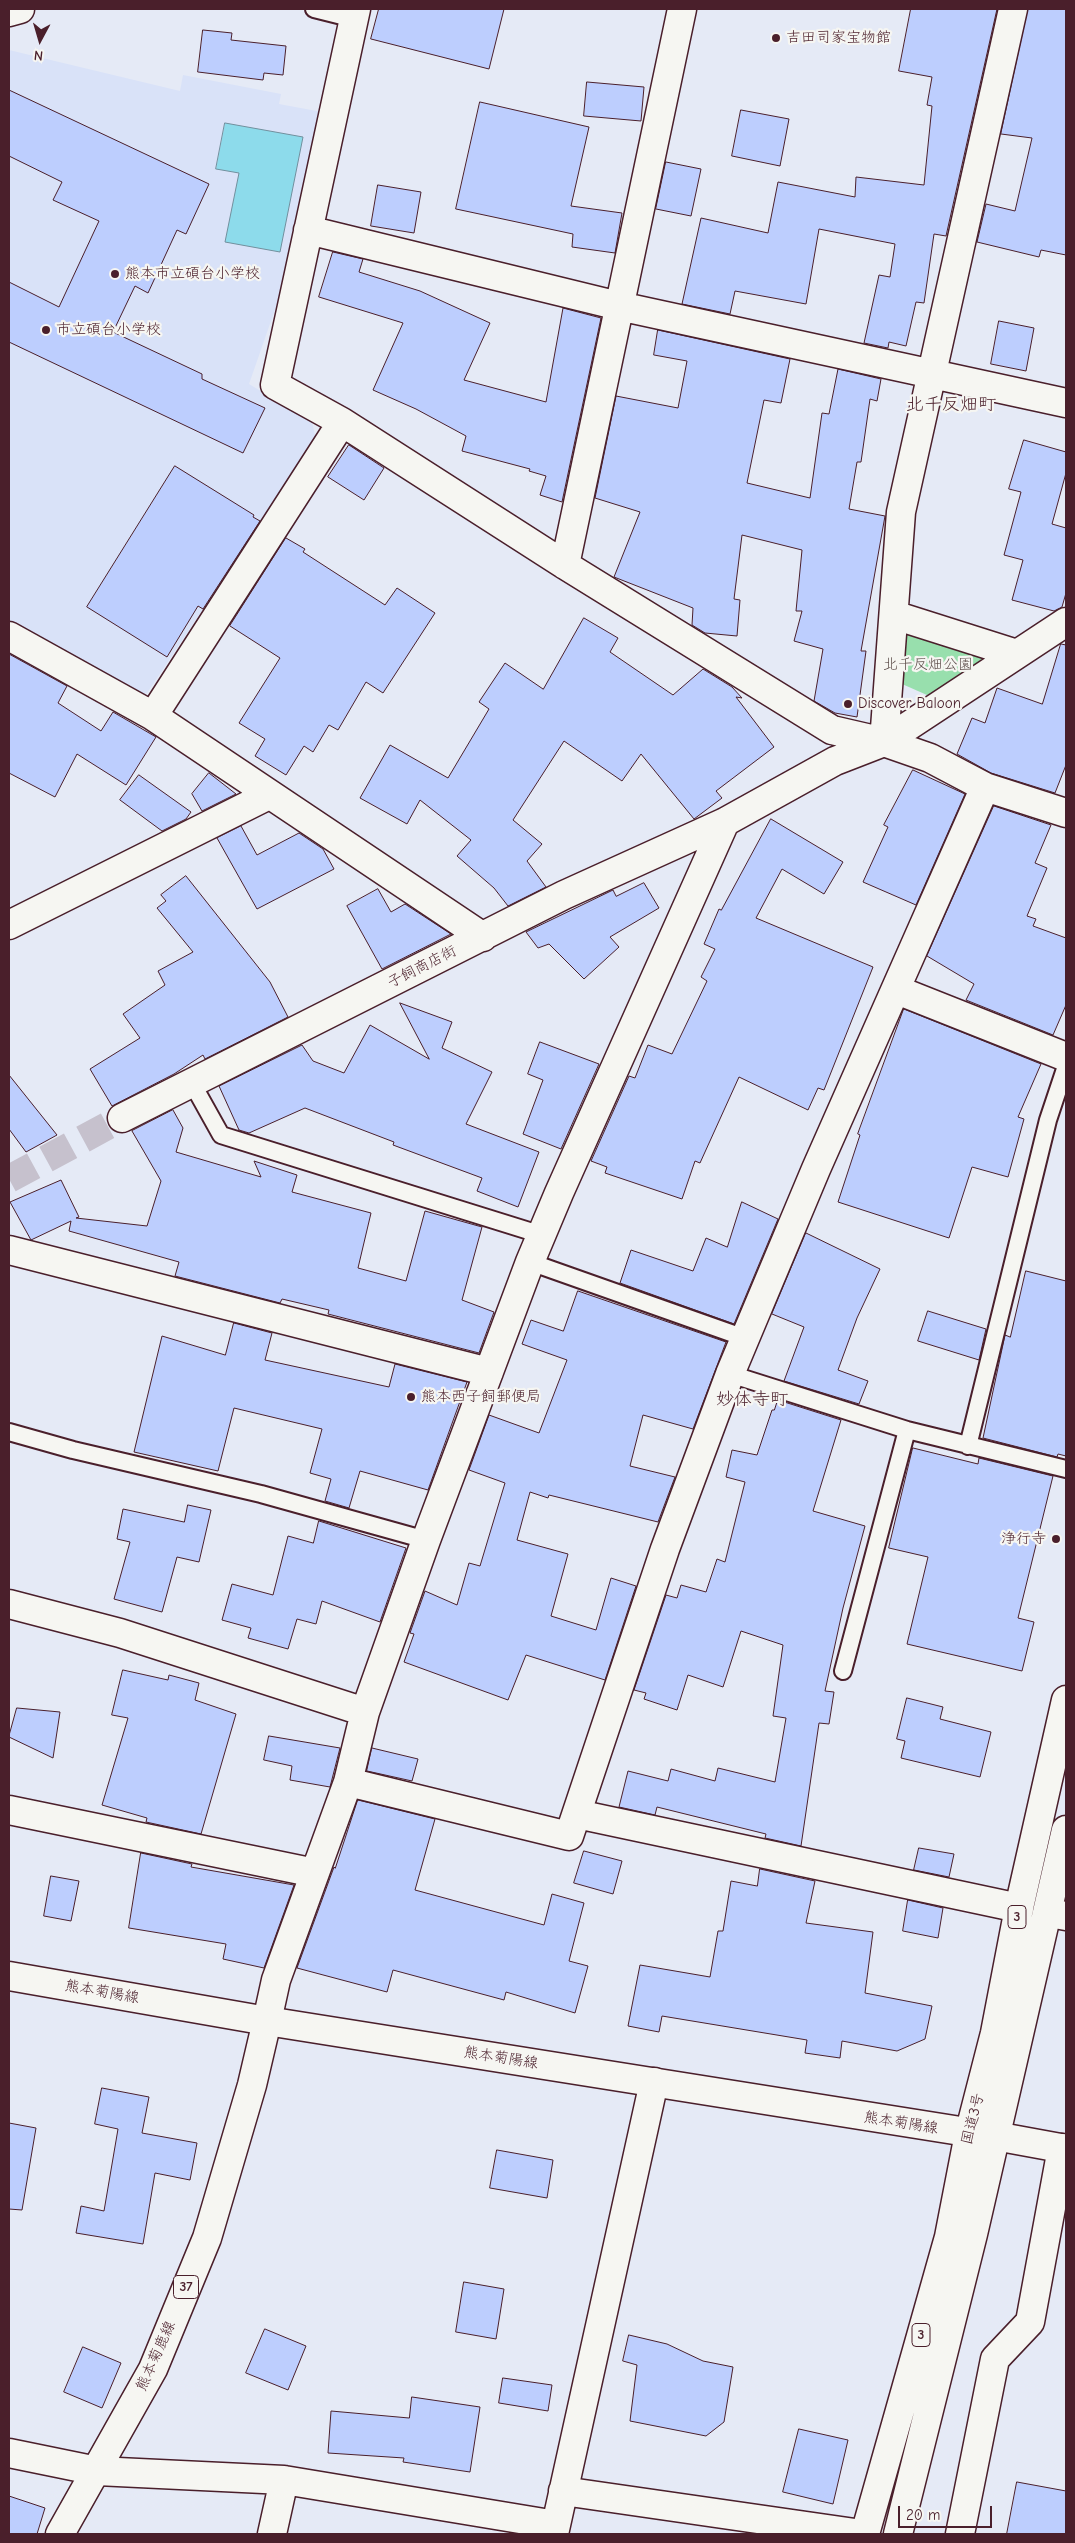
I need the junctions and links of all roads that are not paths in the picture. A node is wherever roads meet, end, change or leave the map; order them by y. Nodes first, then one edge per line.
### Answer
1 (20, 9) edge
2 (314, 9) edge
3 (682, 9) edge
4 (1013, 9) edge
5 (9, 12) edge
6 (355, 14) edge
7 (308, 230) junction
8 (619, 306) junction
9 (932, 375) junction
10 (1066, 403) edge
11 (342, 422) junction
12 (565, 565) junction
13 (894, 615) junction
14 (1066, 622) edge
15 (9, 636) edge
16 (1017, 654) junction
17 (153, 716) junction
18 (884, 742) junction
19 (985, 787) junction
20 (269, 795) junction
21 (1066, 813) edge
22 (725, 822) junction
23 (9, 925) edge
24 (483, 937) junction
25 (897, 990) junction
26 (1066, 1057) edge
27 (1066, 1066) edge
28 (192, 1083) junction
29 (122, 1118) tunnel mouth
30 (542, 1235) junction
31 (9, 1250) edge
32 (530, 1262) junction
33 (745, 1338) junction
34 (489, 1372) junction
35 (730, 1374) junction
36 (908, 1430) junction
37 (9, 1432) edge
38 (968, 1446) junction
39 (1066, 1469) edge
40 (426, 1540) junction
41 (9, 1604) edge
42 (843, 1671) dead end
43 (1066, 1700) edge
44 (365, 1712) junction
45 (348, 1782) junction
46 (9, 1810) edge
47 (577, 1814) junction
48 (1066, 1830) edge
49 (315, 1873) junction
50 (1019, 1908) junction
51 (1058, 1914) edge
52 (9, 1976) edge
53 (266, 2021) junction
54 (654, 2082) junction
55 (982, 2135) junction
56 (1064, 2148) edge
57 (9, 2453) edge
58 (97, 2471) junction
59 (284, 2480) junction
60 (563, 2491) junction
61 (555, 2530) edge
62 (60, 2534) edge
63 (272, 2534) edge
64 (864, 2534) edge
65 (898, 2534) edge
66 (960, 2534) edge

1 - 5 main road
2 - 6 lane
3 - 8 main road
4 - 9 main road
6 - 7 main road
7 - 8 main road
7 - 11 main road
8 - 9 main road
8 - 12 main road
9 - 10 main road
9 - 13 main road
11 - 12 main road
11 - 17 main road
12 - 18 main road
13 - 16 main road
13 - 18 main road
14 - 16 main road, 子飼商店街
15 - 17 main road
16 - 18 main road, 子飼商店街
17 - 20 main road
18 - 19 main road
18 - 22 main road, 子飼商店街
19 - 21 main road
19 - 25 main road
20 - 23 main road
20 - 24 main road
22 - 24 main road, 子飼商店街
22 - 30 main road, 熊本菊鹿線
24 - 28 main road, 子飼商店街
25 - 26 main road
25 - 33 main road
27 - 38 lane
28 - 29 main road, 子飼商店街
28 - 30 lane
30 - 32 main road, 熊本菊鹿線
31 - 34 main road
32 - 33 lane
32 - 34 main road, 熊本菊鹿線
33 - 35 main road
34 - 40 main road, 熊本菊鹿線
35 - 36 lane
35 - 47 main road
36 - 38 lane
36 - 42 lane
37 - 40 lane
38 - 39 lane
40 - 44 main road, 熊本菊鹿線
41 - 44 main road
43 - 50 main road, 国道3号 / 3
44 - 45 main road, 熊本菊鹿線
45 - 47 main road
45 - 49 main road, 熊本菊鹿線
46 - 49 main road
47 - 50 main road
48 - 51 main road, 国道3号 / 3
49 - 53 main road, 熊本菊鹿線
50 - 55 main road, 国道3号 / 3
51 - 55 main road, 国道3号 / 3
52 - 53 main road, 熊本菊陽線
53 - 54 main road, 熊本菊陽線
53 - 58 main road, 熊本菊鹿線 / 37
54 - 55 main road, 熊本菊陽線
54 - 60 main road
55 - 56 main road, 熊本菊陽線
55 - 64 main road, 国道3号 / 3
55 - 65 main road, 国道3号 / 3
56 - 66 main road
57 - 58 main road
58 - 59 main road
58 - 62 main road, 熊本菊鹿線 / 37
59 - 61 main road
59 - 63 main road
60 - 61 main road
60 - 64 main road

